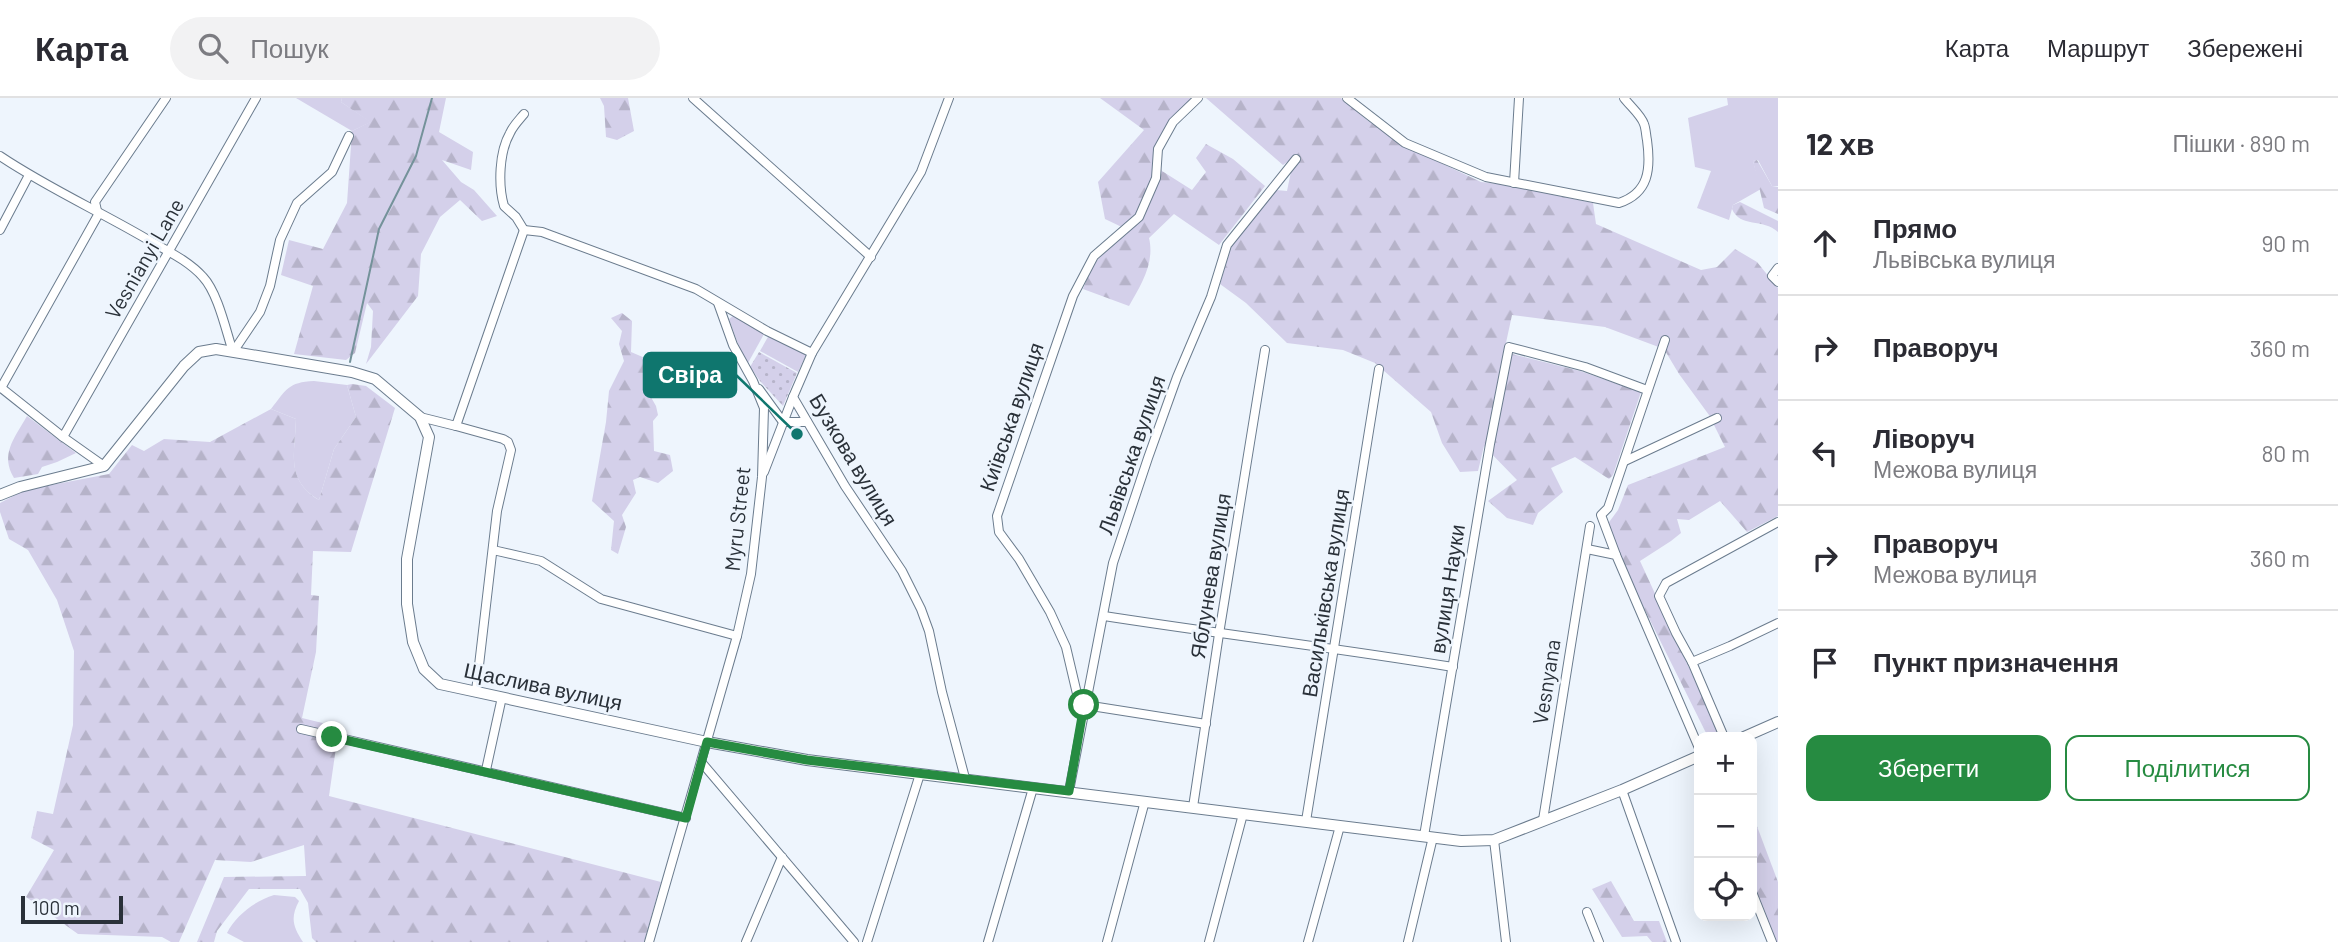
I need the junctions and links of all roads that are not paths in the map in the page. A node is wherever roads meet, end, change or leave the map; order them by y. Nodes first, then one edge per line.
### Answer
1 (166, 98) edge
2 (256, 98) edge
3 (694, 98) edge
4 (949, 98) edge
5 (1198, 98) edge
6 (1347, 98) edge
7 (1520, 98) edge
8 (1624, 98) edge
9 (524, 114) dead end
10 (349, 136) dead end
11 (0, 156) edge
12 (1296, 159) dead end
13 (29, 175) junction
14 (1514, 183) junction
15 (97, 210) junction
16 (0, 230) edge
17 (524, 230) junction
18 (169, 252) junction
19 (871, 257) junction
20 (1778, 268) edge
21 (1778, 282) edge
22 (718, 303) junction
23 (1665, 340) dead end
24 (1265, 350) dead end
25 (233, 352) junction
26 (812, 352) junction
27 (1379, 369) dead end
28 (754, 381) junction
29 (1, 388) edge
30 (1647, 390) junction
31 (793, 397) junction
32 (420, 417) junction
33 (1717, 418) dead end
34 (783, 422) junction
35 (807, 422) junction
36 (456, 426) junction
37 (63, 437) junction
38 (1625, 461) junction
39 (104, 466) junction
40 (762, 477) junction
41 (0, 495) edge
42 (1778, 522) edge
43 (1590, 526) dead end
44 (1587, 549) junction
45 (493, 550) junction
46 (1616, 555) junction
47 (1104, 616) junction
48 (1778, 623) edge
49 (1219, 634) junction
50 (737, 636) junction
51 (1334, 648) junction
52 (1692, 662) junction
53 (1453, 667) junction
54 (476, 691) junction
55 (502, 697) junction
56 (1084, 705) junction
57 (1082, 715) junction
58 (1778, 722) edge
59 (1206, 724) junction
60 (302, 729) dead end
61 (1722, 732) edge
62 (1755, 732) edge
63 (1694, 736) edge
64 (707, 742) junction
65 (1694, 758) edge
66 (702, 763) junction
67 (486, 771) junction
68 (920, 774) junction
69 (965, 778) junction
70 (1034, 788) junction
71 (1622, 790) junction
72 (1069, 791) junction
73 (1145, 801) junction
74 (1193, 807) junction
75 (1243, 814) junction
76 (686, 818) junction
77 (1543, 820) junction
78 (1306, 821) junction
79 (1340, 826) junction
80 (1429, 836) junction
81 (1494, 839) junction
82 (782, 857) junction
83 (1757, 904) edge
84 (1587, 912) dead end
85 (1505, 940) edge
86 (649, 942) edge
87 (746, 942) edge
88 (854, 942) edge
89 (867, 942) edge
90 (988, 942) edge
91 (1107, 942) edge
92 (1209, 942) edge
93 (1308, 942) edge
94 (1408, 942) edge
95 (1599, 942) edge
96 (1676, 942) edge
97 (1772, 942) edge

1 - 15 street
2 - 18 street, Vesnianyi Lane
3 - 19 street
4 - 19 street, Бузкова вулиця
5 - 57 street, Київська вулиця
6 - 14 street
7 - 14 street
8 - 14 street
9 - 17 street
10 - 25 street
11 - 13 street
12 - 47 street, Львівська вулиця
13 - 15 street
13 - 16 street
15 - 18 street
15 - 29 street
17 - 22 street
17 - 36 street
18 - 25 street
18 - 37 street, Vesnianyi Lane
19 - 26 street, Бузкова вулиця
20 - 21 street
22 - 26 street
22 - 28 street, Myru Street
23 - 30 street
24 - 49 street, Яблунева вулиця
25 - 32 street
25 - 39 street
26 - 31 street, Бузкова вулиця
27 - 51 street, Васильківська вулиця
28 - 34 street
28 - 40 street, Myru Street
29 - 37 street
30 - 38 street
30 - 53 street, вулиця Науки
31 - 34 street
31 - 35 street, Бузкова вулиця
32 - 36 street
32 - 54 street, Щаслива вулиця
33 - 38 street
34 - 35 street
34 - 40 street
35 - 69 street, Бузкова вулиця
36 - 45 street
37 - 39 street
38 - 46 street
39 - 41 street
40 - 50 street, Myru Street
42 - 52 street
43 - 44 street, Vesnyana
44 - 46 street
44 - 77 street, Vesnyana
45 - 50 street
45 - 54 street
46 - 63 street
47 - 49 street
47 - 56 street, Львівська вулиця
48 - 52 street
49 - 51 street
49 - 59 street, Яблунева вулиця
50 - 64 street, Myru Street
51 - 53 street
51 - 78 street, Васильківська вулиця
52 - 61 street
53 - 80 street, вулиця Науки
54 - 55 street, Щаслива вулиця
55 - 64 street, Щаслива вулиця
55 - 67 street
56 - 57 street, Львівська вулиця
56 - 59 street
57 - 72 street, Львівська вулиця
58 - 62 street
59 - 74 street, Яблунева вулиця
60 - 67 street
64 - 66 street, Myru Street
64 - 68 street, Щаслива вулиця
65 - 71 street, Щаслива вулиця
66 - 76 street, Myru Street
66 - 82 street
67 - 76 street
68 - 69 street, Щаслива вулиця
68 - 89 street
69 - 70 street, Щаслива вулиця
70 - 72 street, Щаслива вулиця
70 - 90 street
71 - 77 street, Щаслива вулиця
71 - 96 street
72 - 73 street, Щаслива вулиця
73 - 74 street, Щаслива вулиця
73 - 91 street
74 - 75 street, Щаслива вулиця
75 - 78 street, Щаслива вулиця
75 - 92 street
76 - 86 street, Myru Street
77 - 81 street, Щаслива вулиця
78 - 79 street, Щаслива вулиця
79 - 80 street, Щаслива вулиця
79 - 93 street
80 - 81 street, Щаслива вулиця
80 - 94 street, вулиця Науки
81 - 85 street
82 - 87 street
82 - 88 street
83 - 97 street
84 - 95 street

